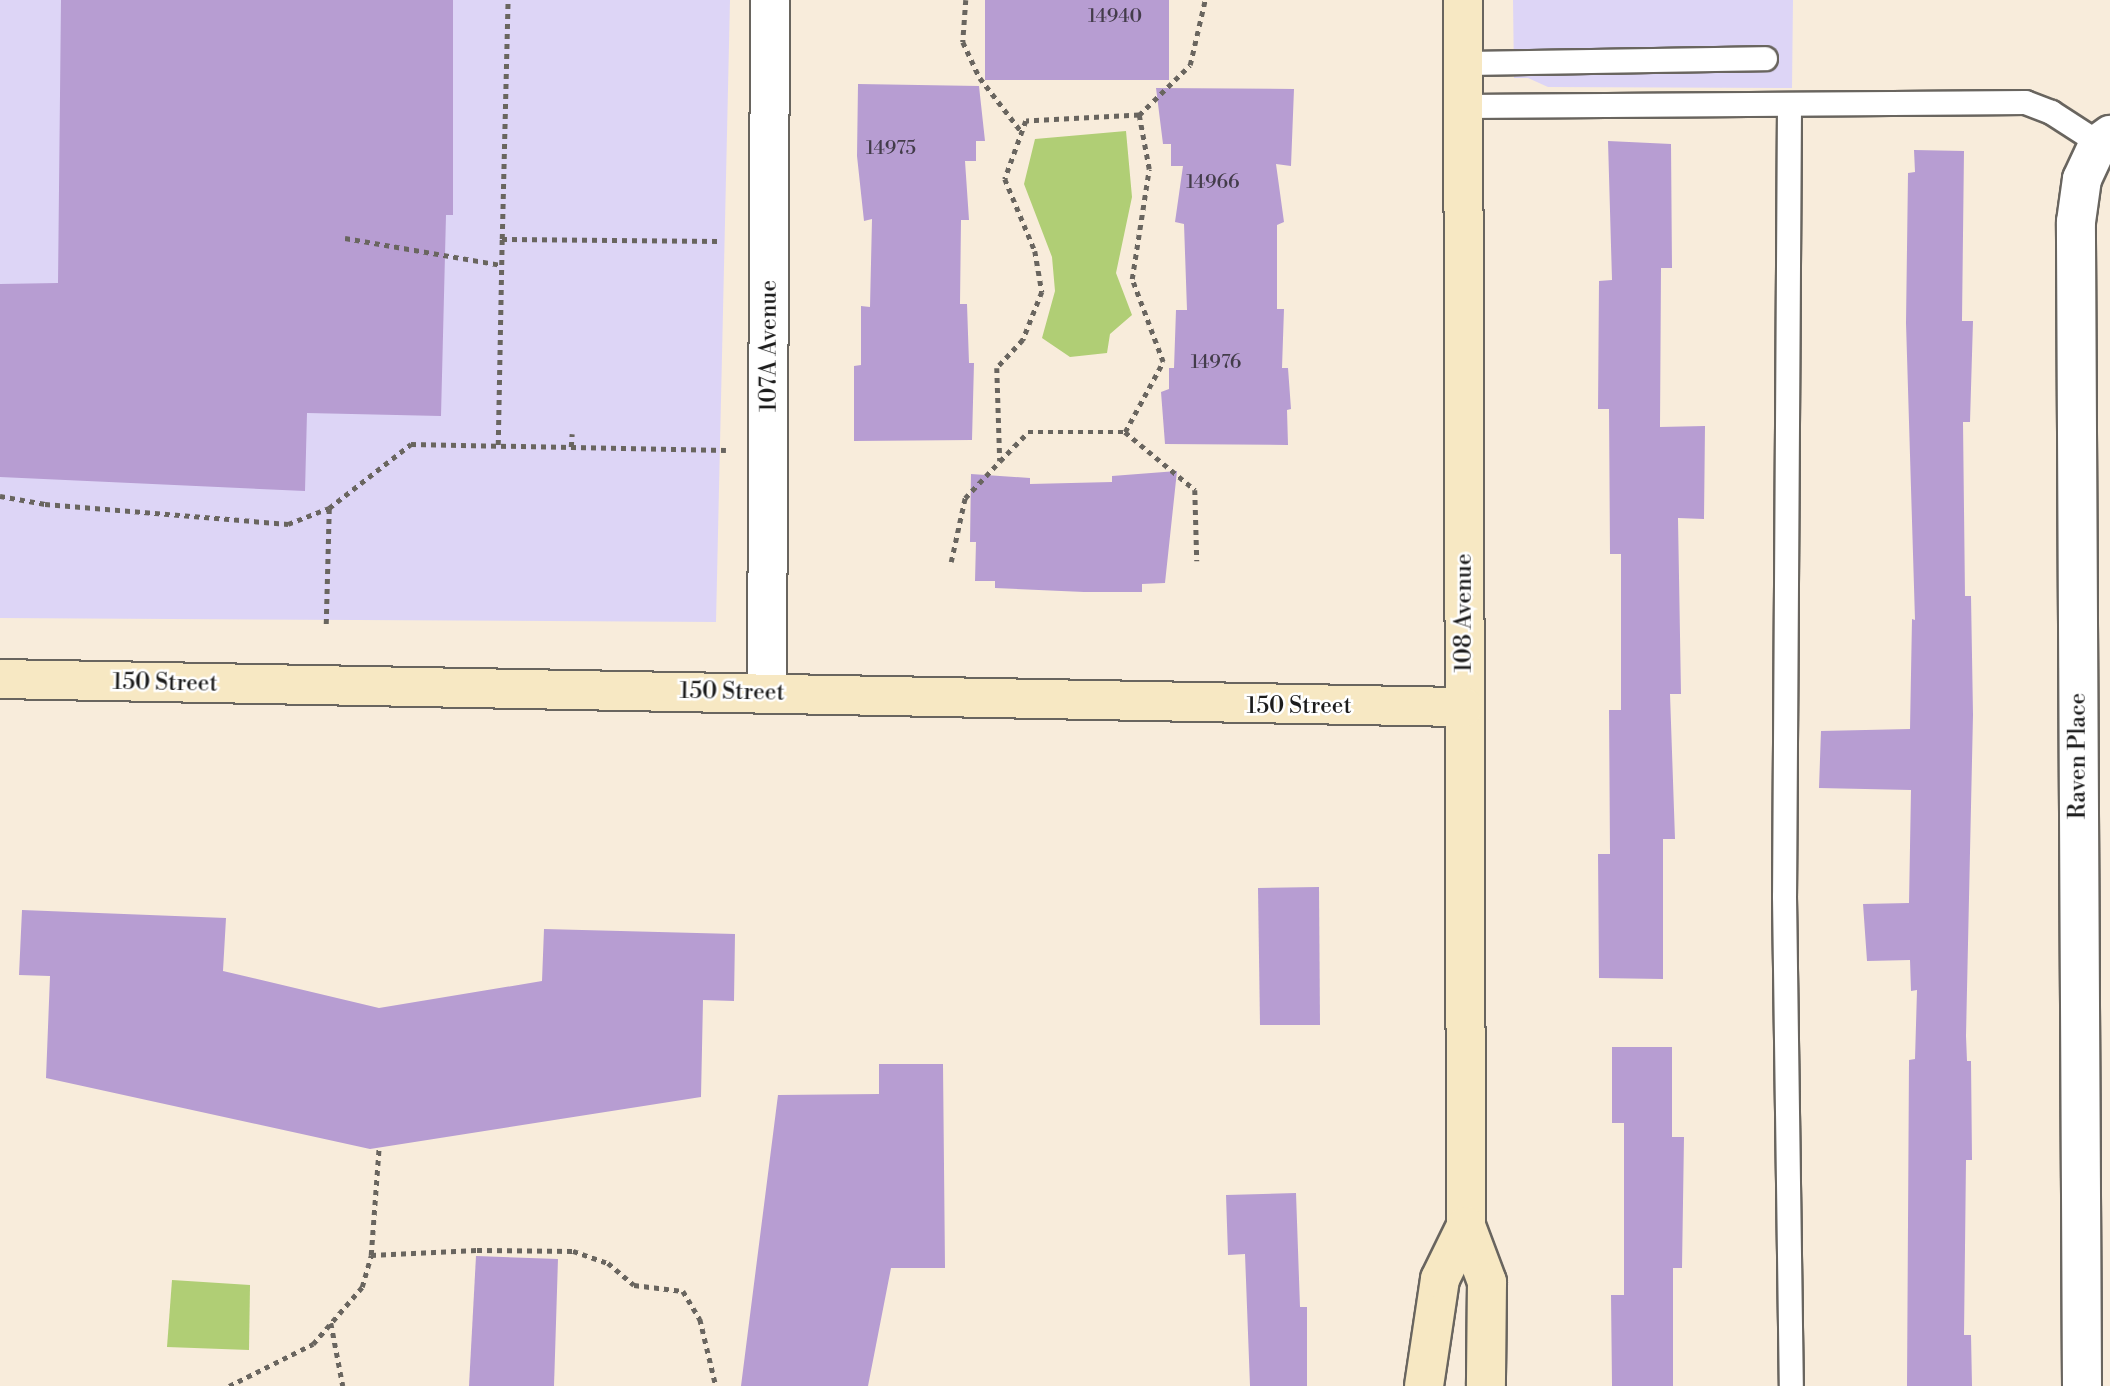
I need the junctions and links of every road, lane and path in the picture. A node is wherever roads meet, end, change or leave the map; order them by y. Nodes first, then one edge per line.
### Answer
1 (508, 0) edge
2 (770, 0) edge
3 (966, 0) edge
4 (1205, 0) edge
5 (1463, 0) edge
6 (1765, 58) dead end
7 (1463, 63) junction
8 (1463, 106) junction
9 (1789, 107) junction
10 (1139, 115) junction
11 (1022, 132) junction
12 (2104, 139) edge
13 (345, 238) dead end
14 (502, 239) junction
15 (718, 241) dead end
16 (502, 265) junction
17 (1125, 432) junction
18 (572, 434) dead end
19 (498, 445) junction
20 (571, 447) junction
21 (734, 450) dead end
22 (1000, 461) junction
23 (0, 496) edge
24 (329, 508) junction
25 (1197, 561) dead end
26 (951, 562) dead end
27 (326, 624) dead end
28 (0, 679) edge
29 (766, 692) junction
30 (1464, 707) junction
31 (379, 1147) dead end
32 (1465, 1226) junction
33 (371, 1255) junction
34 (331, 1322) junction
35 (229, 1386) edge
36 (343, 1386) edge
37 (716, 1386) edge
38 (1424, 1386) edge
39 (1486, 1386) edge
40 (1791, 1386) edge
41 (2081, 1386) edge

1 - 14 path
2 - 29 street, 107A Avenue
3 - 11 path
4 - 10 path
5 - 7 main road, 108 Avenue
6 - 7 lane
7 - 8 main road, 108 Avenue
8 - 9 lane
8 - 30 main road, 108 Avenue
9 - 12 lane
9 - 40 lane
10 - 11 path
10 - 17 path
11 - 22 path
12 - 41 street, Raven Place
13 - 16 path
14 - 15 path
14 - 16 path
16 - 19 path
17 - 22 path
17 - 25 path
18 - 20 path
19 - 20 path
19 - 24 path
20 - 21 path
22 - 26 path
23 - 24 path
24 - 27 path
28 - 29 main road, 150 Street
29 - 30 main road, 150 Street
30 - 32 main road, 108 Avenue
31 - 33 path
32 - 38 main road, 108 Avenue
32 - 39 main road, 108 Avenue
33 - 34 path
33 - 37 path
34 - 35 path
34 - 36 path

